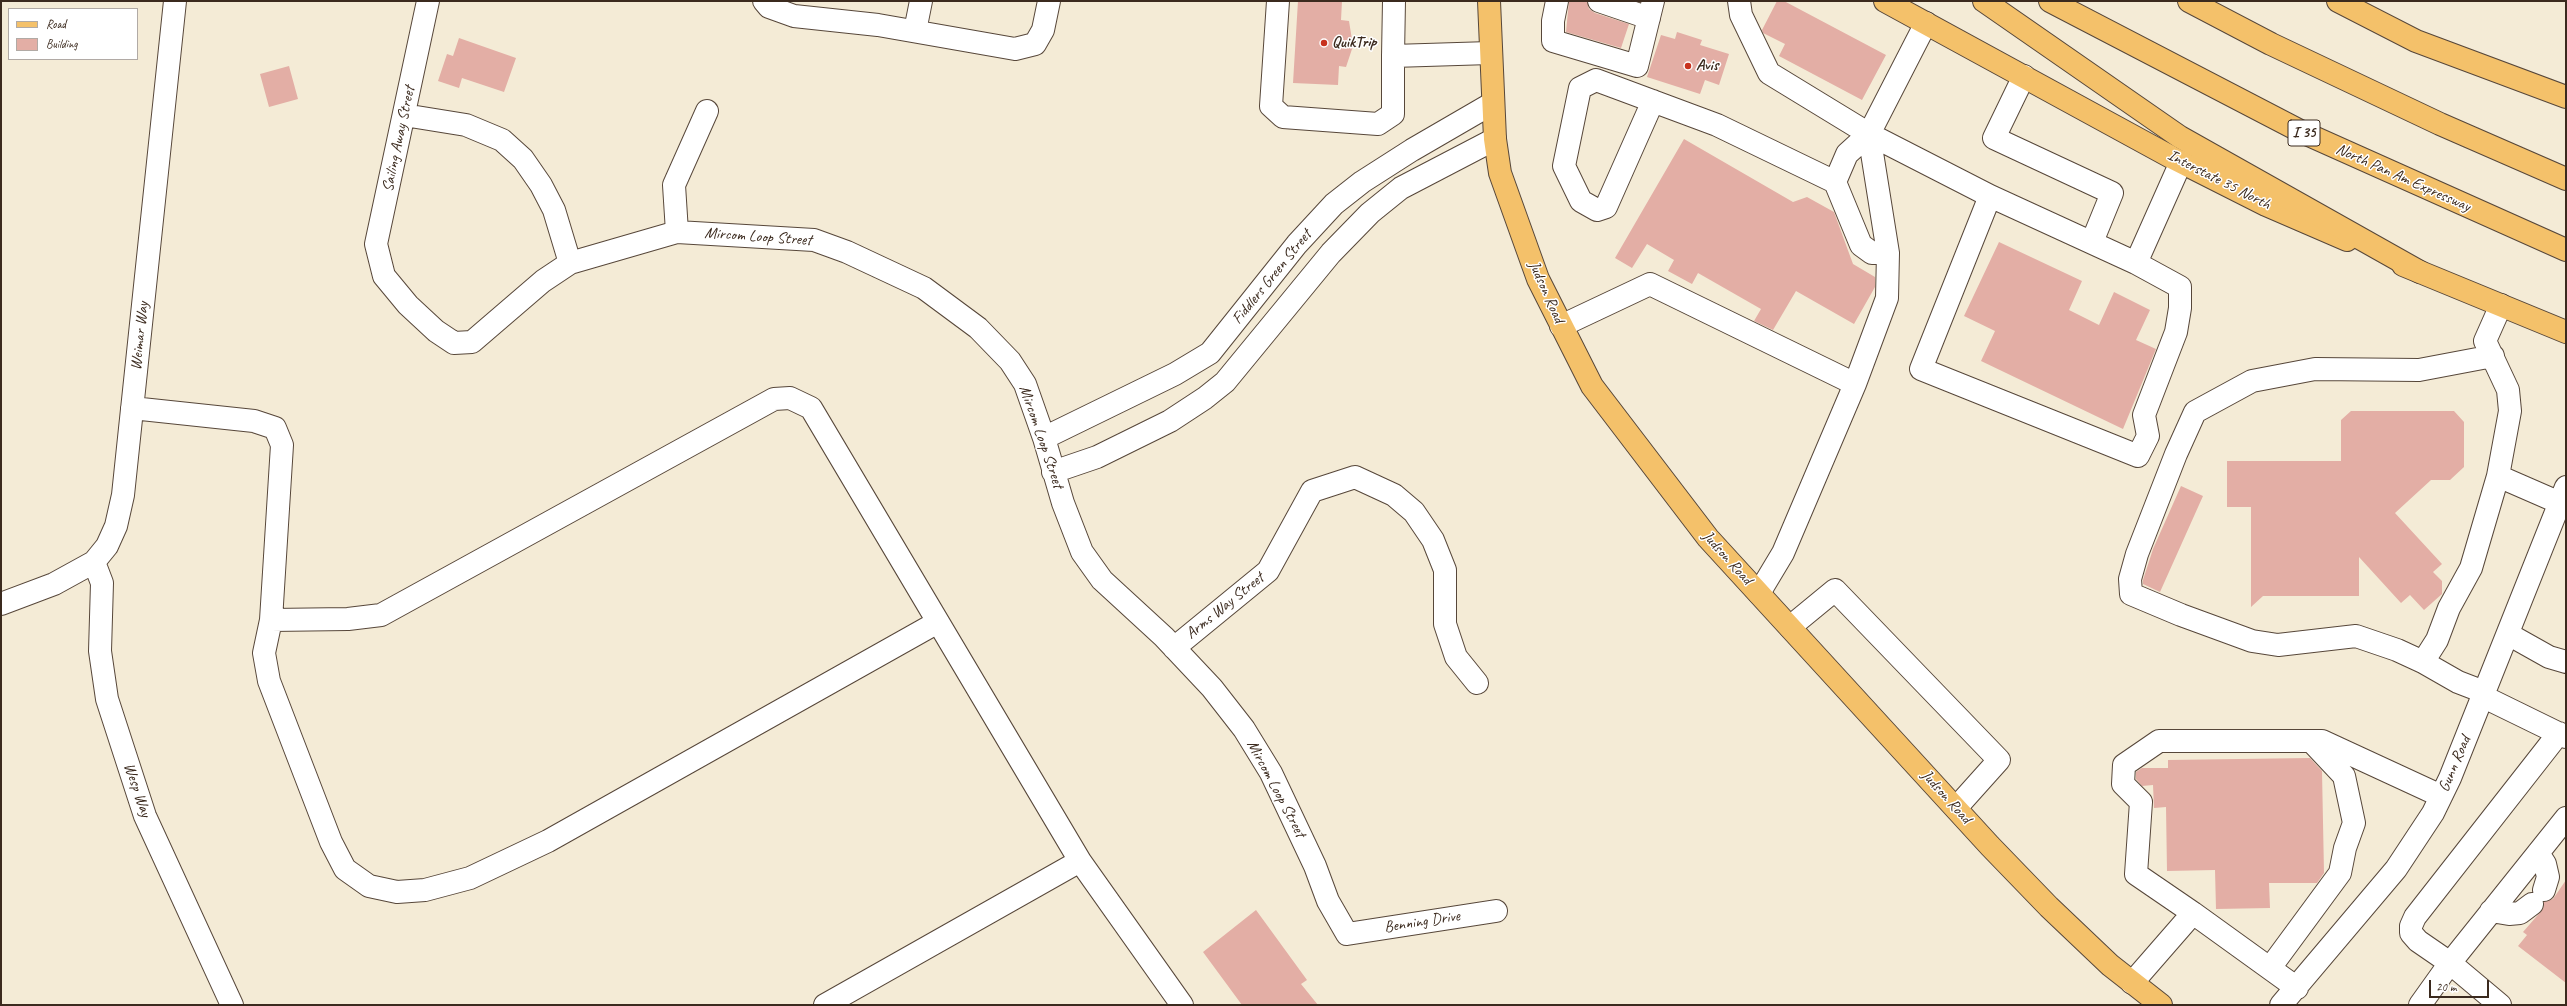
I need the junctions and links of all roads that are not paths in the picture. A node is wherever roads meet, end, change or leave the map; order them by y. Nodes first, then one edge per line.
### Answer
1 (176, 1) edge
2 (428, 1) edge
3 (764, 1) edge
4 (921, 1) edge
5 (1050, 1) edge
6 (1278, 1) edge
7 (1394, 1) edge
8 (1489, 1) edge
9 (1557, 1) edge
10 (1599, 1) edge
11 (1739, 1) edge
12 (1885, 1) edge
13 (1984, 1) edge
14 (2050, 1) edge
15 (2189, 1) edge
16 (2338, 1) edge
17 (1651, 9) edge
18 (1926, 23) junction
19 (915, 31) junction
20 (1490, 53) junction
21 (1393, 56) junction
22 (2024, 76) junction
23 (2566, 97) edge
24 (1653, 101) junction
25 (1493, 103) junction
26 (707, 110) dead end
27 (404, 115) junction
28 (1869, 134) junction
29 (1495, 139) junction
30 (2181, 162) junction
31 (2566, 179) edge
32 (1834, 182) junction
33 (1990, 196) junction
34 (677, 232) junction
35 (2092, 242) junction
36 (2566, 250) edge
37 (1888, 253) junction
38 (570, 263) junction
39 (2136, 263) junction
40 (2420, 272) junction
41 (384, 276) joint
42 (2501, 305) junction
43 (1561, 326) junction
44 (2566, 332) edge
45 (2493, 356) junction
46 (1855, 384) junction
47 (132, 408) junction
48 (1044, 438) junction
49 (1053, 472) junction
50 (2498, 476) junction
51 (2563, 495) edge
52 (94, 562) junction
53 (1759, 593) junction
54 (1, 604) edge
55 (271, 620) junction
56 (938, 622) junction
57 (1790, 627) junction
58 (2508, 634) junction
59 (1174, 648) junction
60 (2423, 662) junction
61 (2566, 662) edge
62 (1477, 683) dead end
63 (2483, 694) junction
64 (2563, 735) edge
65 (2311, 741) junction
66 (2441, 796) junction
67 (1956, 808) junction
68 (2566, 818) edge
69 (2538, 853) junction
70 (1080, 861) junction
71 (1496, 911) dead end
72 (2491, 911) junction
73 (2193, 913) junction
74 (1347, 934) joint
75 (2450, 963) junction
76 (2270, 968) junction
77 (2132, 983) junction
78 (2297, 988) junction
79 (232, 1005) edge
80 (825, 1005) edge
81 (1182, 1005) edge
82 (2161, 1005) edge
83 (2282, 1005) edge
84 (2420, 1005) edge
85 (2500, 1005) edge

1 - 47 street, Weimar Way
2 - 27 street, Sailing Away Street
3 - 19 street
4 - 19 street
5 - 19 street
6 - 21 street
7 - 21 street
8 - 20 main road, Judson Road
9 - 17 street
10 - 17 street
11 - 28 street
12 - 18 main road, Interstate 35 North
13 - 40 main road
14 - 36 main road, North Pan Am Expressway / I 35
15 - 31 main road
16 - 23 main road
18 - 22 main road, Interstate 35 North
18 - 28 street
20 - 21 street
20 - 25 main road, Judson Road
22 - 30 main road, Interstate 35 North
22 - 35 street
24 - 24 street
24 - 32 street
25 - 29 main road, Judson Road
25 - 48 street, Fiddlers Green Street
26 - 34 street
27 - 38 street
27 - 41 street, Sailing Away Street
28 - 32 street
28 - 33 street
28 - 37 street
29 - 43 main road, Judson Road
29 - 49 street, Fiddlers Green Street
30 - 39 street
30 - 40 main road, Interstate 35 North
32 - 37 street
33 - 35 street
33 - 39 street
34 - 38 street, Mircom Loop Street
34 - 48 street, Mircom Loop Street
35 - 39 street
37 - 46 street
38 - 41 street, Mircom Loop Street
40 - 42 main road, Interstate 35 North
42 - 44 main road, Interstate 35 North
42 - 45 street
43 - 46 street
43 - 53 main road, Judson Road
45 - 50 street
45 - 60 street
46 - 53 street
47 - 52 street, Weimar Way
47 - 55 street
48 - 49 street, Mircom Loop Street
49 - 59 street, Mircom Loop Street
50 - 51 street
50 - 60 street
51 - 58 street, Gunn Road
52 - 54 street, Weimar Way
52 - 79 street, Wesp Way
53 - 57 main road, Judson Road
55 - 56 street
55 - 56 street
56 - 70 street
57 - 67 main road, Judson Road
57 - 67 street
58 - 61 street
58 - 63 street, Gunn Road
59 - 62 street, Arms Way Street
59 - 74 street, Mircom Loop Street
60 - 63 street
63 - 64 street
63 - 66 street, Gunn Road
64 - 75 street
65 - 66 street
65 - 73 street
65 - 76 street
66 - 78 street, Gunn Road
67 - 77 main road, Judson Road
68 - 69 street
69 - 72 street
69 - 72 street
70 - 80 street
70 - 81 street
71 - 74 street, Benning Drive
72 - 75 street
73 - 76 street
73 - 77 street
75 - 84 street
75 - 85 street
76 - 78 street
77 - 82 main road, Judson Road
78 - 83 street, Gunn Road

